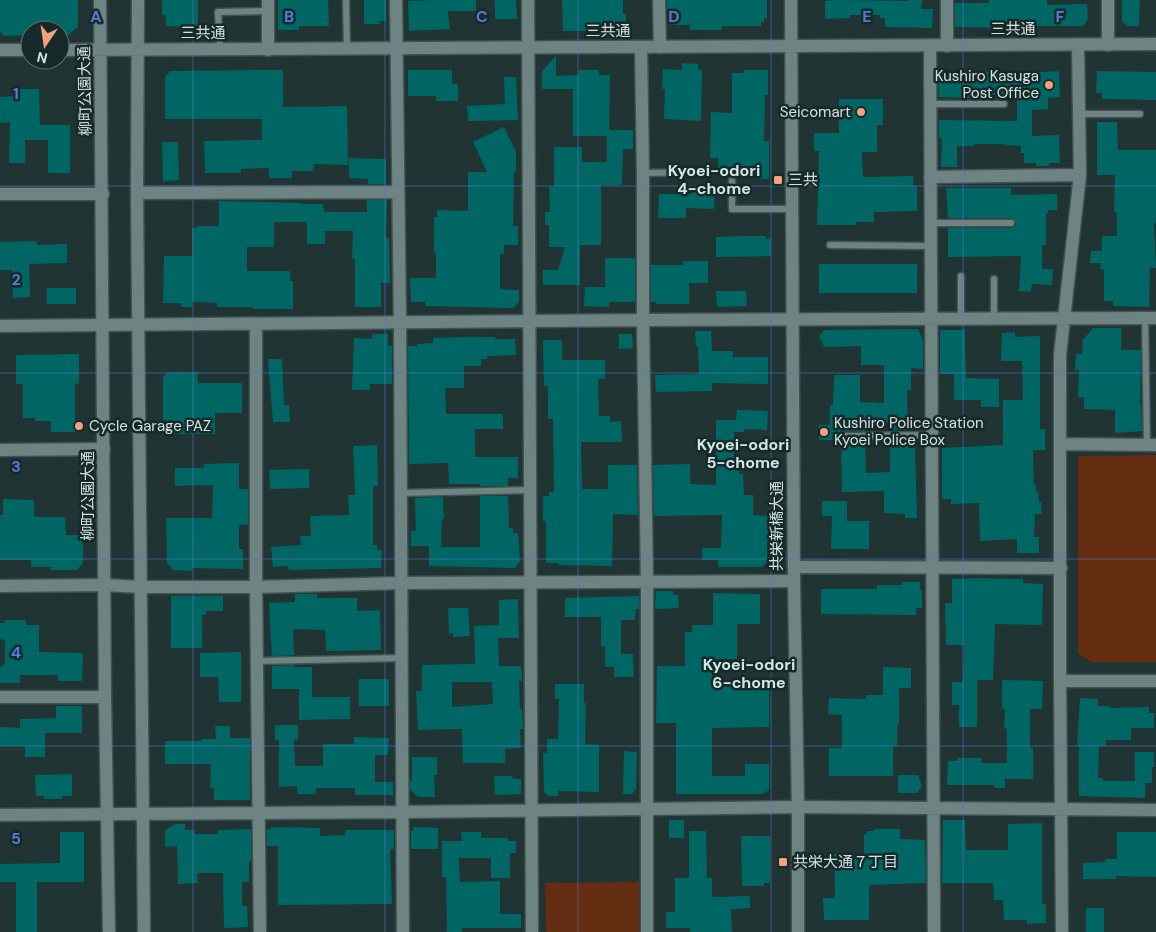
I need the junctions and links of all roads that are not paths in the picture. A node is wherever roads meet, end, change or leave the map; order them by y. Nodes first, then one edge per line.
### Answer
1 (100, 0) edge
2 (138, 0) edge
3 (346, 0) edge
4 (396, 0) edge
5 (528, 0) edge
6 (659, 0) edge
7 (791, 0) edge
8 (946, 0) edge
9 (1108, 0) edge
10 (268, 5) edge
11 (1156, 44) edge
12 (1078, 45) junction
13 (1108, 45) junction
14 (930, 46) junction
15 (947, 46) junction
16 (641, 47) junction
17 (660, 47) junction
18 (792, 47) junction
19 (528, 48) junction
20 (138, 49) junction
21 (220, 49) junction
22 (347, 49) junction
23 (396, 49) junction
24 (0, 50) edge
25 (20, 50) edge
26 (70, 50) edge
27 (100, 50) junction
28 (268, 50) junction
29 (930, 104) junction
30 (1004, 104) dead end
31 (1079, 114) junction
32 (1140, 114) dead end
33 (706, 172) dead end
34 (643, 173) junction
35 (1080, 175) junction
36 (930, 177) junction
37 (732, 180) dead end
38 (398, 192) junction
39 (137, 193) junction
40 (0, 194) edge
41 (102, 194) junction
42 (792, 209) junction
43 (931, 223) junction
44 (1012, 223) dead end
45 (830, 244) dead end
46 (931, 246) junction
47 (961, 276) dead end
48 (994, 278) dead end
49 (1150, 318) edge
50 (793, 319) junction
51 (931, 319) junction
52 (961, 319) junction
53 (994, 319) junction
54 (1065, 319) junction
55 (643, 320) junction
56 (529, 321) junction
57 (400, 323) junction
58 (139, 324) junction
59 (256, 324) junction
60 (103, 325) junction
61 (0, 326) edge
62 (931, 435) junction
63 (844, 436) dead end
64 (1060, 444) junction
65 (1152, 445) edge
66 (104, 449) junction
67 (0, 450) edge
68 (530, 490) junction
69 (400, 493) junction
70 (794, 566) junction
71 (931, 567) junction
72 (1061, 568) junction
73 (794, 580) junction
74 (532, 582) junction
75 (647, 582) junction
76 (400, 583) junction
77 (104, 585) junction
78 (0, 586) edge
79 (142, 587) junction
80 (256, 587) junction
81 (401, 658) junction
82 (257, 661) junction
83 (1060, 681) junction
84 (1156, 681) edge
85 (105, 696) junction
86 (0, 698) edge
87 (798, 807) junction
88 (934, 808) junction
89 (646, 809) junction
90 (532, 810) junction
91 (1062, 810) junction
92 (1156, 810) edge
93 (259, 812) junction
94 (401, 812) junction
95 (142, 813) junction
96 (107, 814) junction
97 (0, 815) edge
98 (109, 932) edge
99 (144, 932) edge
100 (260, 932) edge
101 (403, 932) edge
102 (532, 932) edge
103 (647, 932) edge
104 (798, 932) edge
105 (934, 932) edge
106 (1062, 932) edge

1 - 27 street, 柳町公園大通
2 - 20 street
3 - 22 lane
4 - 23 street
5 - 19 street
6 - 17 street
7 - 18 street, 共栄新橋大通
8 - 15 street
9 - 13 street
10 - 21 lane
10 - 28 street
11 - 13 street, 三共通
12 - 13 street, 三共通
12 - 15 street, 三共通
12 - 31 street
14 - 15 street, 三共通
14 - 18 street, 三共通
14 - 29 street
16 - 17 street, 三共通
16 - 19 street, 三共通
16 - 34 street
17 - 18 street, 三共通
18 - 42 street, 共栄新橋大通
19 - 23 street, 三共通
19 - 56 street
20 - 21 street, 三共通
20 - 27 street, 三共通
20 - 39 street
21 - 28 street, 三共通
22 - 23 street, 三共通
22 - 28 street, 三共通
23 - 38 street
24 - 25 street
26 - 27 street, 三共通
27 - 41 street, 柳町公園大通
29 - 30 lane
29 - 36 street
31 - 32 lane
31 - 35 street
33 - 34 lane
34 - 55 street
35 - 36 street
35 - 54 street
36 - 43 street
37 - 42 lane
38 - 39 street
38 - 57 street
39 - 58 street
40 - 41 street
41 - 60 street, 柳町公園大通
42 - 50 street, 共栄新橋大通
43 - 44 lane
43 - 46 street
45 - 46 lane
46 - 51 street
47 - 52 lane
48 - 53 lane
49 - 54 street
49 - 65 lane
50 - 51 street
50 - 55 street
50 - 70 street, 共栄新橋大通
51 - 52 street
51 - 62 street
52 - 53 street
53 - 54 street
54 - 64 street
55 - 56 street
55 - 75 street
56 - 57 street
56 - 68 street
57 - 59 street
57 - 69 street
58 - 59 street
58 - 60 street
58 - 79 street
59 - 80 street
60 - 61 street
60 - 66 street, 柳町公園大通
62 - 63 lane
62 - 71 street
64 - 65 street
64 - 72 street
66 - 67 street
66 - 77 street, 柳町公園大通
68 - 69 lane
68 - 74 street
69 - 76 street
70 - 71 street
70 - 73 street, 共栄新橋大通
71 - 72 street
71 - 88 street
72 - 83 street
73 - 75 street
73 - 87 street, 共栄新橋大通
74 - 75 street
74 - 76 street
74 - 90 street
75 - 89 street
76 - 80 street
76 - 81 street
77 - 78 street
77 - 79 street
77 - 85 street, 柳町公園大通
79 - 80 street
79 - 95 street
80 - 82 street
81 - 82 lane
81 - 94 street
82 - 93 street
83 - 84 street
83 - 91 street
85 - 86 street
85 - 96 street, 柳町公園大通
87 - 88 street
87 - 89 street
87 - 104 street, 共栄新橋大通
88 - 91 street
88 - 105 street
89 - 90 street
89 - 103 street
90 - 94 street
90 - 102 street
91 - 92 street
91 - 106 street
93 - 94 street
93 - 95 street
93 - 100 street
94 - 101 street
95 - 96 street
95 - 99 street
96 - 97 street
96 - 98 street, 柳町公園大通

